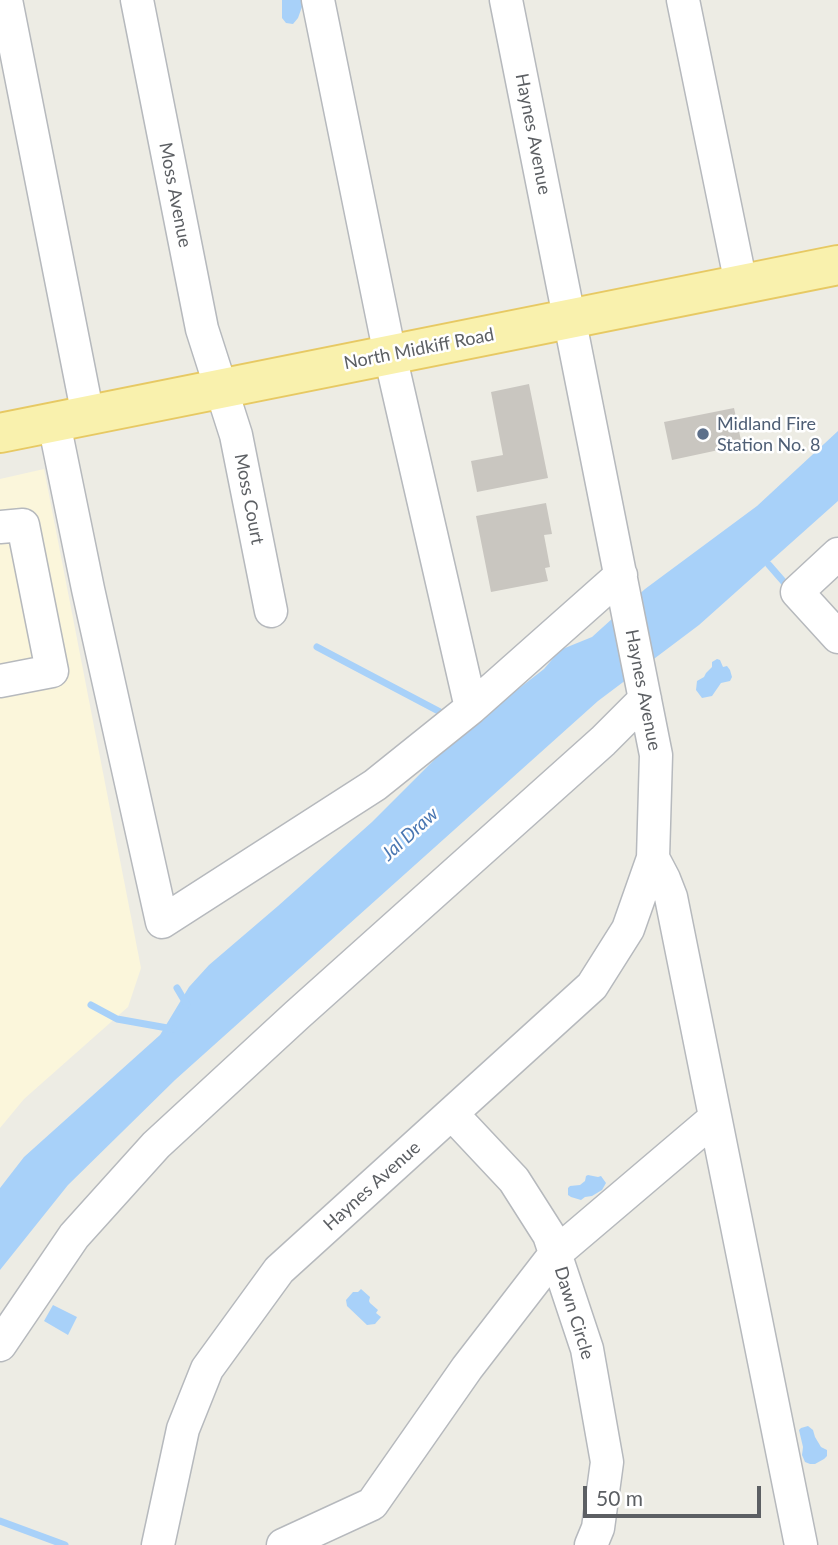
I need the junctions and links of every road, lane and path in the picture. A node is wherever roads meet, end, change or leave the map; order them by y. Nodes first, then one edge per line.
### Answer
1 (6, 0) edge
2 (137, 0) edge
3 (318, 0) edge
4 (506, 0) edge
5 (683, 0) edge
6 (838, 265) edge
7 (741, 284) junction
8 (570, 319) junction
9 (390, 355) junction
10 (220, 388) junction
11 (71, 419) junction
12 (0, 433) edge
13 (0, 527) edge
14 (838, 554) edge
15 (622, 583) junction
16 (271, 611) dead end
17 (838, 636) edge
18 (0, 681) edge
19 (644, 693) junction
20 (471, 708) junction
21 (653, 858) junction
22 (452, 1114) junction
23 (715, 1118) junction
24 (555, 1254) junction
25 (0, 1345) edge
26 (158, 1545) edge
27 (283, 1545) edge
28 (591, 1545) edge
29 (801, 1545) edge

1 - 11 street
2 - 10 street, Moss Avenue
3 - 9 street
4 - 8 street, Haynes Avenue
5 - 7 street
6 - 7 main road, North Midkiff Road
7 - 8 main road, North Midkiff Road
8 - 9 main road, North Midkiff Road
8 - 15 street, Haynes Avenue
9 - 10 main road, North Midkiff Road
9 - 20 street
10 - 11 main road, North Midkiff Road
10 - 16 street, Moss Court
11 - 12 main road, North Midkiff Road
11 - 20 street
13 - 18 street
14 - 17 street
15 - 19 street, Haynes Avenue
15 - 20 street
19 - 21 street, Haynes Avenue
19 - 25 street
21 - 22 street, Haynes Avenue
21 - 23 street
22 - 24 street, Dawn Circle
22 - 26 street, Haynes Avenue
23 - 24 street
23 - 29 street
24 - 27 street
24 - 28 street, Dawn Circle

